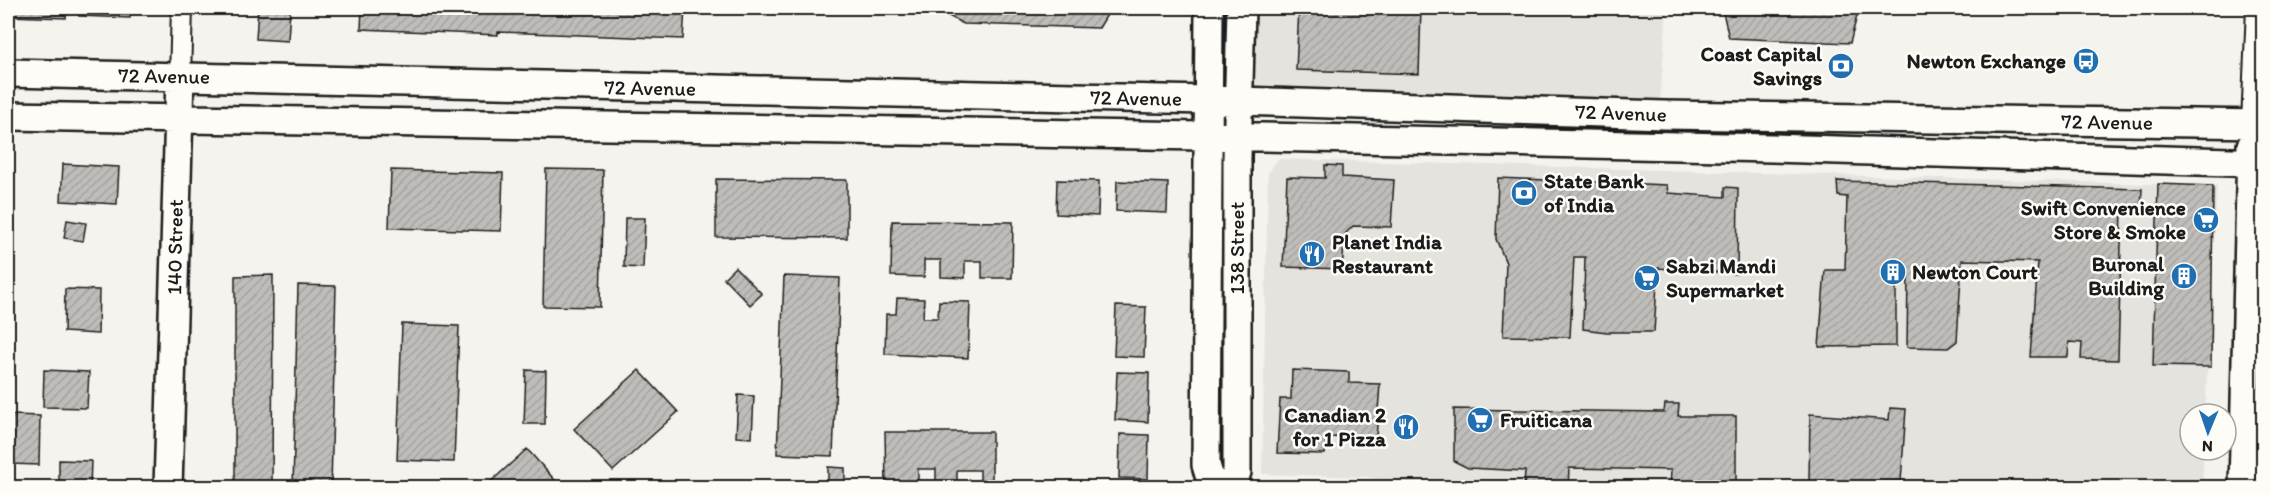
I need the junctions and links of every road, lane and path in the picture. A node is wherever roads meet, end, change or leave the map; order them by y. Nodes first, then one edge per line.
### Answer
1 (182, 8) edge
2 (1209, 8) edge
3 (1241, 8) edge
4 (2257, 8) edge
5 (8, 73) edge
6 (180, 77) junction
7 (1207, 100) junction
8 (1239, 101) junction
9 (8, 116) edge
10 (178, 119) junction
11 (2258, 124) edge
12 (1207, 136) junction
13 (1238, 137) junction
14 (2257, 163) edge
15 (168, 488) edge
16 (1213, 488) edge
17 (1230, 488) edge
18 (2243, 488) edge

1 - 6 street, 140 Street
2 - 7 main road, 138 Street
3 - 8 main road, 138 Street
4 - 11 street
5 - 6 main road, 72 Avenue
6 - 7 main road, 72 Avenue
6 - 10 main road, 140 Street
7 - 8 main road, 72 Avenue
7 - 12 main road, 138 Street
8 - 11 main road, 72 Avenue
8 - 13 main road, 138 Street
9 - 10 main road, 72 Avenue
10 - 12 main road, 72 Avenue
10 - 15 main road, 140 Street
11 - 14 main road
12 - 13 main road, 72 Avenue
12 - 16 main road, 138 Street
13 - 14 main road, 72 Avenue
13 - 17 main road, 138 Street
14 - 18 main road

